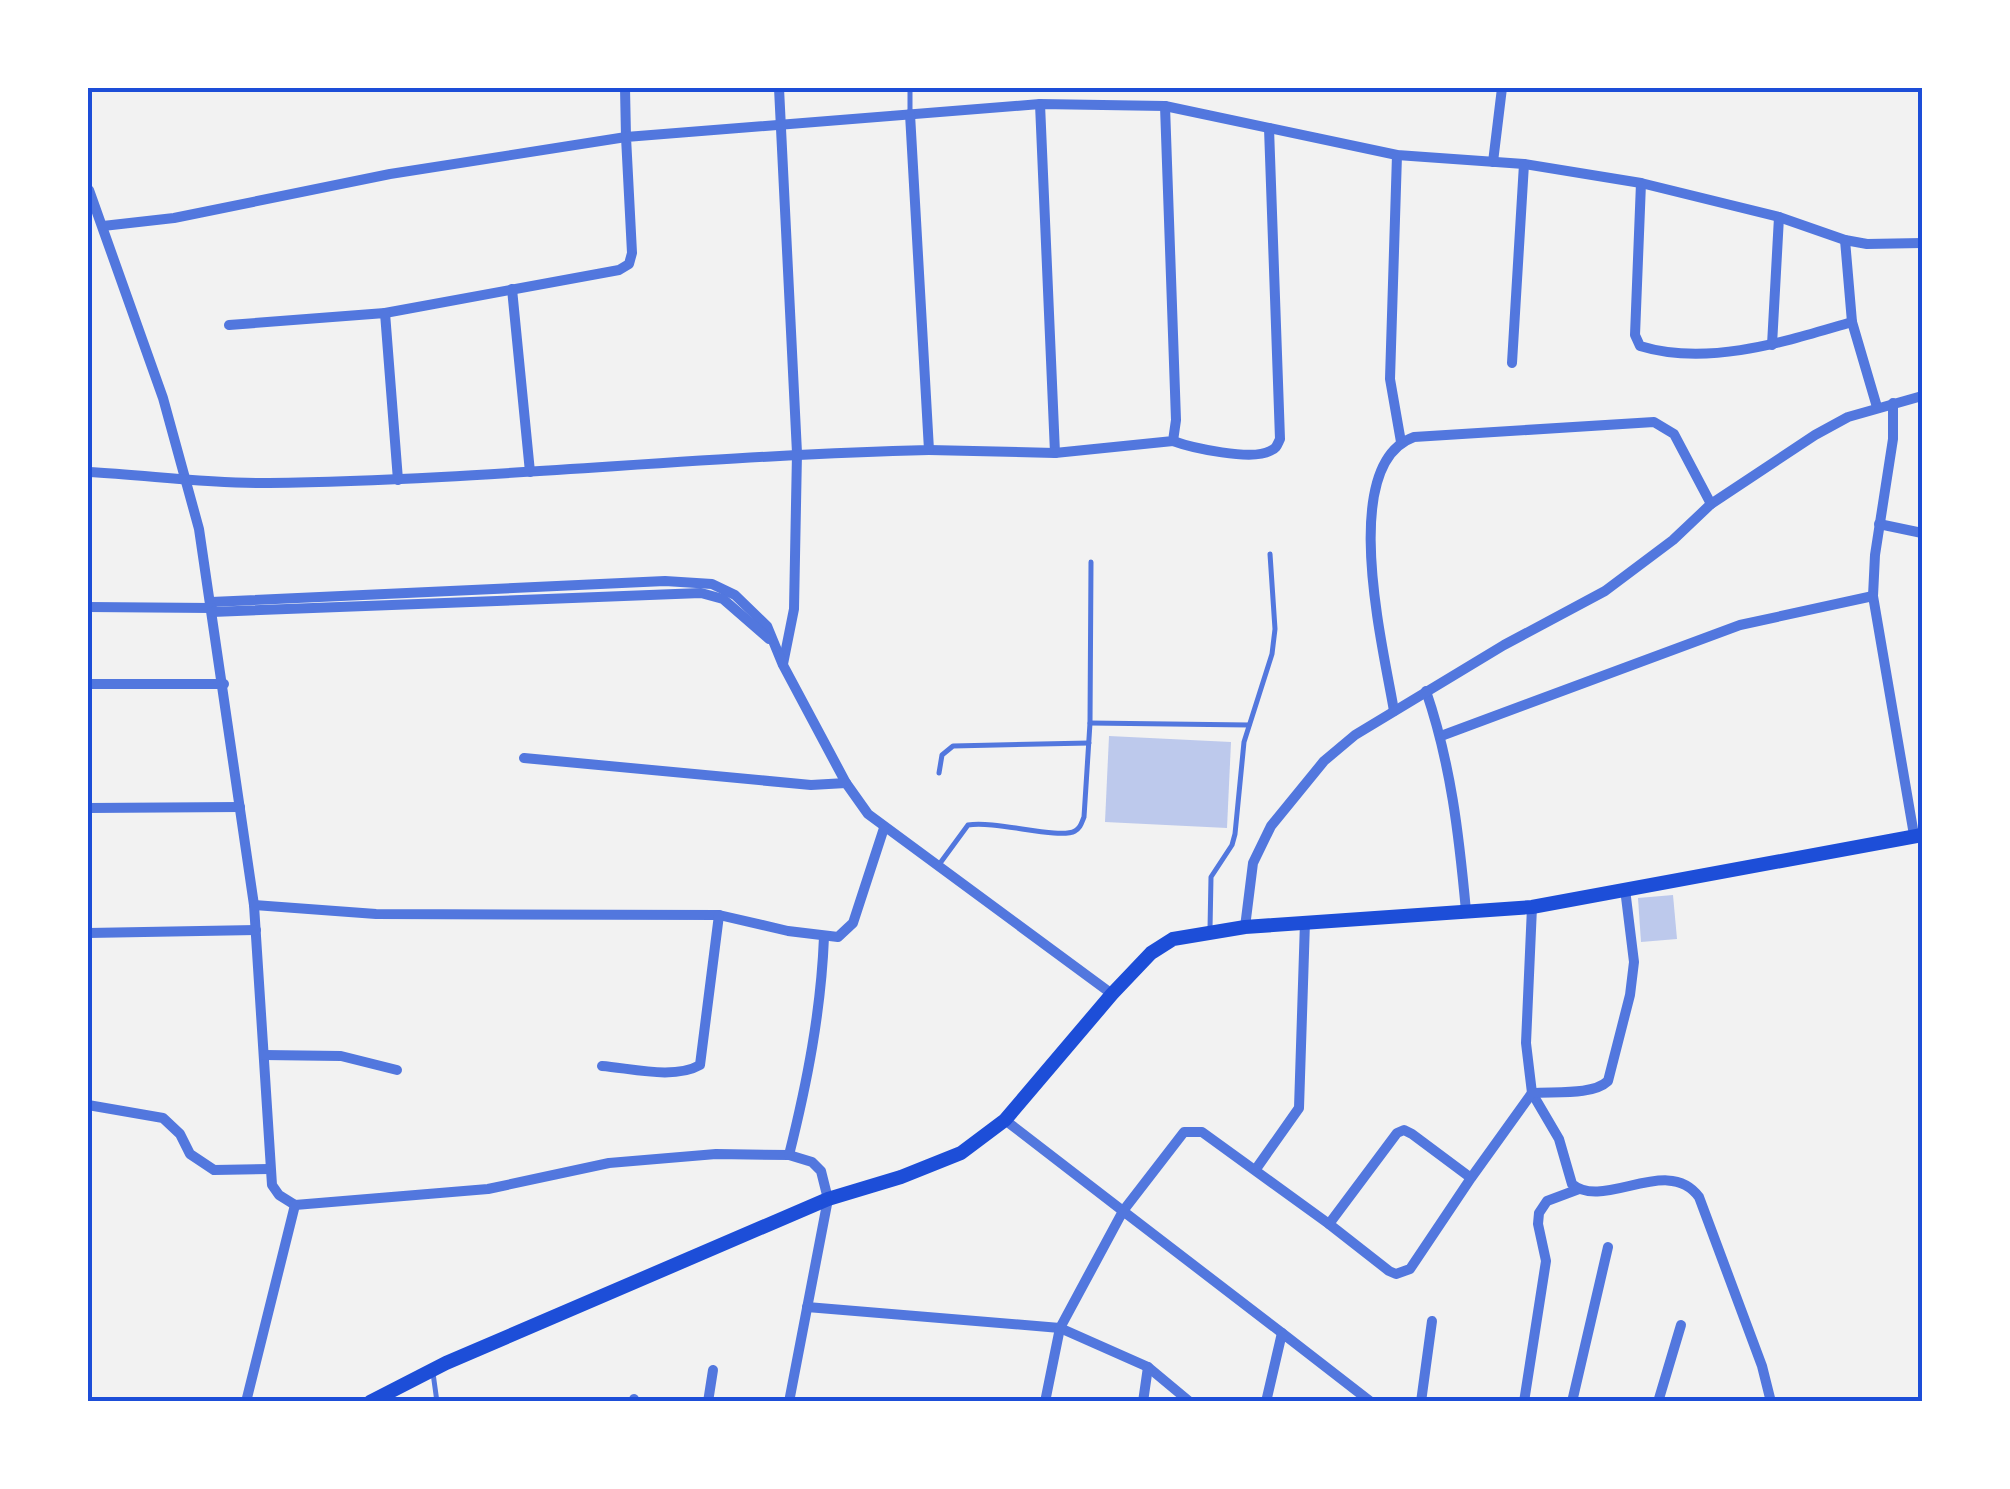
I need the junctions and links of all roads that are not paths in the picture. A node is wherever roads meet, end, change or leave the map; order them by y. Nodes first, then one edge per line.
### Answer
1 (625, 88) edge
2 (779, 88) edge
3 (910, 88) edge
4 (1502, 88) edge
5 (1040, 104) junction
6 (1165, 106) junction
7 (910, 114) junction
8 (780, 124) junction
9 (1269, 128) junction
10 (626, 137) junction
11 (1397, 155) junction
12 (1494, 162) junction
13 (1524, 164) junction
14 (1641, 183) junction
15 (89, 190) edge
16 (1779, 218) junction
17 (103, 226) junction
18 (1845, 240) junction
19 (1922, 242) edge
20 (512, 290) junction
21 (385, 313) junction
22 (1852, 322) junction
23 (229, 326) dead end
24 (1772, 345) junction
25 (1512, 363) dead end
26 (1922, 396) edge
27 (1893, 403) junction
28 (1878, 408) junction
29 (1173, 442) junction
30 (1400, 442) junction
31 (928, 450) junction
32 (1055, 452) junction
33 (796, 453) junction
34 (88, 472) edge
35 (530, 472) junction
36 (398, 480) junction
37 (187, 481) junction
38 (1711, 504) junction
39 (1880, 524) junction
40 (1922, 533) edge
41 (1270, 554) dead end
42 (1092, 562) dead end
43 (1873, 596) junction
44 (88, 607) edge
45 (211, 607) junction
46 (782, 665) junction
47 (88, 684) edge
48 (224, 684) junction
49 (1426, 692) junction
50 (1394, 710) junction
51 (1090, 723) junction
52 (1249, 724) junction
53 (1442, 736) junction
54 (1089, 742) junction
55 (524, 758) dead end
56 (939, 774) dead end
57 (846, 784) junction
58 (240, 807) junction
59 (88, 808) edge
60 (884, 828) junction
61 (1918, 835) edge
62 (937, 867) junction
63 (1625, 890) junction
64 (254, 905) junction
65 (1532, 906) junction
66 (1466, 911) junction
67 (719, 914) junction
68 (1305, 922) junction
69 (1245, 926) junction
70 (256, 930) junction
71 (1210, 930) junction
72 (88, 934) edge
73 (824, 937) junction
74 (1112, 994) junction
75 (264, 1055) junction
76 (602, 1066) dead end
77 (396, 1070) dead end
78 (1532, 1093) junction
79 (88, 1105) edge
80 (1004, 1120) junction
81 (789, 1155) junction
82 (1256, 1169) junction
83 (269, 1170) junction
84 (1471, 1178) junction
85 (1579, 1189) junction
86 (828, 1198) junction
87 (295, 1205) junction
88 (1124, 1211) junction
89 (1328, 1224) junction
90 (1608, 1247) dead end
91 (807, 1308) junction
92 (1432, 1320) dead end
93 (1681, 1325) dead end
94 (1060, 1328) junction
95 (1282, 1333) junction
96 (1148, 1367) junction
97 (432, 1370) junction
98 (712, 1370) dead end
99 (246, 1402) edge
100 (370, 1402) edge
101 (436, 1402) edge
102 (708, 1402) edge
103 (789, 1402) edge
104 (1044, 1402) edge
105 (1144, 1402) edge
106 (1190, 1402) edge
107 (1266, 1402) edge
108 (1371, 1402) edge
109 (1422, 1402) edge
110 (1524, 1402) edge
111 (1572, 1402) edge
112 (1658, 1402) edge
113 (1771, 1402) edge

1 - 10 street
2 - 8 street
3 - 7 lane
4 - 12 street
5 - 6 street
5 - 7 street
5 - 32 street
6 - 9 street
6 - 29 street
7 - 8 street
7 - 31 street
8 - 10 street
8 - 33 street
9 - 11 street
9 - 29 street
10 - 17 street
10 - 20 street
11 - 12 street
11 - 30 street
12 - 13 street
13 - 14 street
13 - 25 street
14 - 16 street
14 - 24 street
15 - 17 street
16 - 18 street
16 - 24 street
17 - 37 street
18 - 19 street
18 - 22 street
20 - 21 street
20 - 35 street
21 - 23 street
21 - 36 street
22 - 24 street
22 - 28 street
26 - 27 street
27 - 28 street
27 - 39 street
28 - 38 street
29 - 32 street
30 - 38 street
30 - 50 street
31 - 32 street
31 - 33 street
33 - 35 street
33 - 46 street
34 - 37 street
35 - 36 street
36 - 37 street
37 - 45 street
38 - 49 street
39 - 40 street
39 - 43 street
41 - 52 lane
42 - 51 lane
43 - 53 street
43 - 61 street
44 - 45 street
45 - 46 street
45 - 48 street
46 - 57 street
47 - 48 street
48 - 58 street
49 - 50 street
49 - 53 street
50 - 69 street
51 - 52 lane
51 - 54 lane
52 - 71 lane
53 - 66 street
54 - 56 lane
54 - 62 lane
55 - 57 street
57 - 60 street
58 - 59 street
58 - 64 street
60 - 62 street
60 - 73 street
61 - 63 main road
62 - 74 street
63 - 65 main road
63 - 78 street
64 - 67 street
64 - 70 street
65 - 66 main road
65 - 78 street
66 - 68 main road
67 - 73 street
67 - 76 street
68 - 69 main road
68 - 82 street
69 - 71 main road
70 - 72 street
70 - 75 street
71 - 74 main road
73 - 81 street
74 - 80 main road
75 - 77 street
75 - 83 street
78 - 84 street
78 - 85 street
79 - 83 street
80 - 86 main road
80 - 88 street
81 - 86 street
81 - 87 street
82 - 88 street
82 - 89 street
83 - 87 street
84 - 89 street
84 - 89 street
85 - 110 street
85 - 113 street
86 - 91 street
86 - 97 main road
87 - 99 street
88 - 94 street
88 - 95 street
90 - 111 street
91 - 94 street
91 - 103 street
92 - 109 street
93 - 112 street
94 - 96 street
94 - 104 street
95 - 107 street
95 - 108 street
96 - 105 street
96 - 106 street
97 - 100 main road
97 - 101 lane
98 - 102 street

